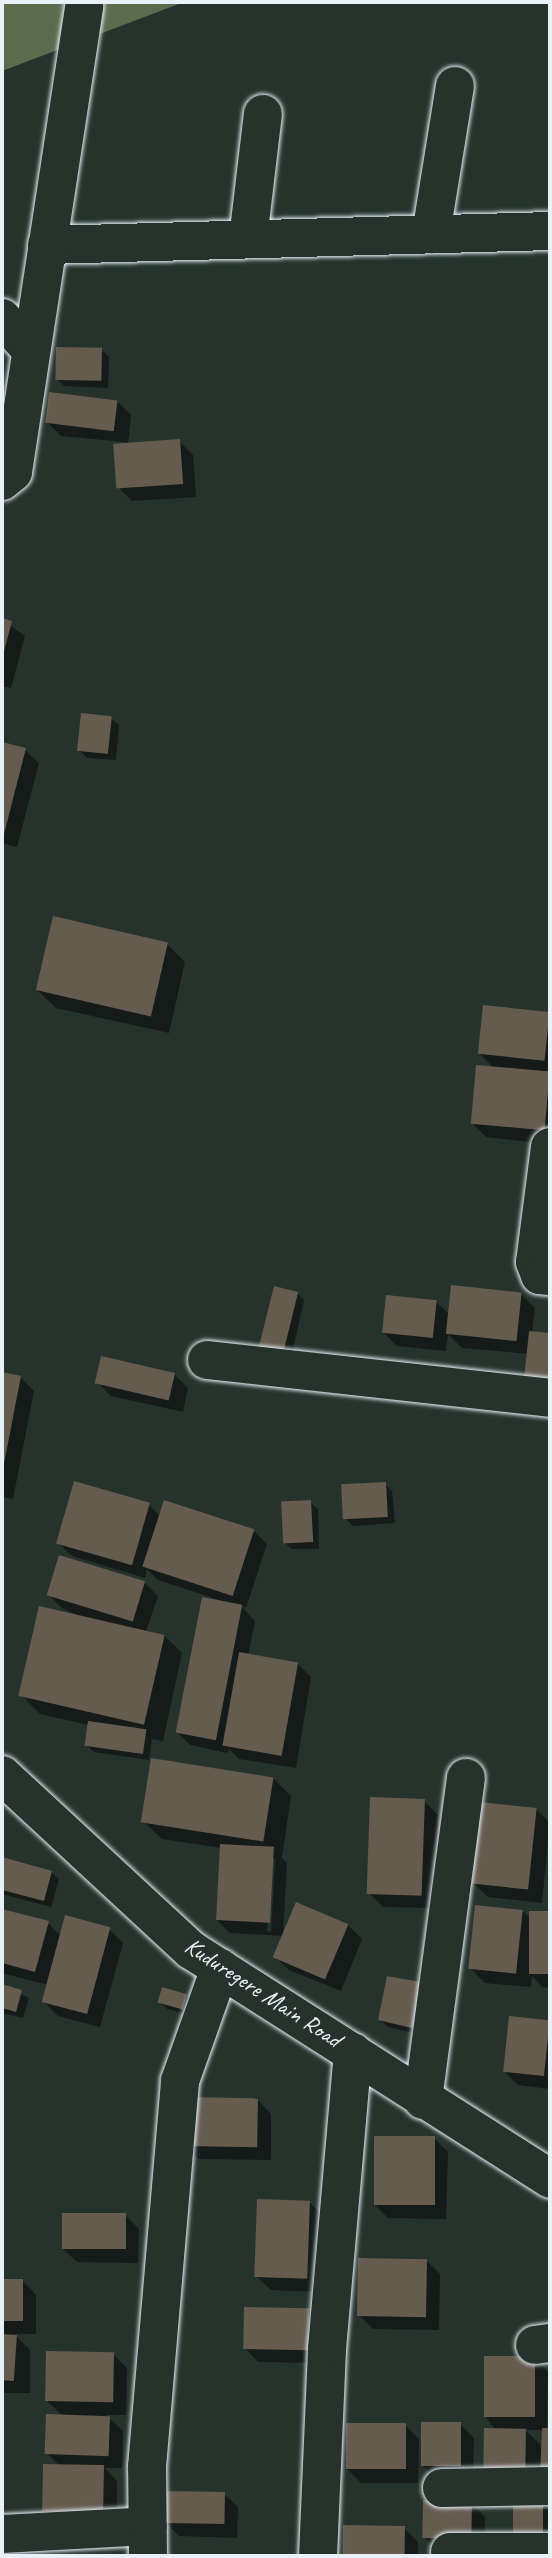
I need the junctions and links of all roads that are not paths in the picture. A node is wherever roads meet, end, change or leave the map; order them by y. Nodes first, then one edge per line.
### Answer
1 (84, 6) dead end
2 (455, 86) dead end
3 (263, 114) dead end
4 (550, 231) edge
5 (430, 234) junction
6 (248, 239) junction
7 (47, 245) junction
8 (2, 317) edge
9 (31, 350) junction
10 (2, 481) edge
11 (550, 1147) edge
12 (550, 1276) edge
13 (207, 1360) dead end
14 (550, 1398) edge
15 (2, 1775) edge
16 (466, 1778) dead end
17 (220, 1968) junction
18 (353, 2052) junction
19 (423, 2100) junction
20 (550, 2179) edge
21 (550, 2487) edge
22 (442, 2488) dead end
23 (2, 2533) edge
24 (148, 2541) edge
25 (450, 2552) dead end
26 (550, 2552) edge
27 (318, 2556) edge

1 - 7 street
2 - 5 street
3 - 6 street
4 - 5 street
5 - 6 street
6 - 7 street
7 - 9 street
8 - 9 street
9 - 10 street
11 - 12 street
13 - 14 street
15 - 17 street, Kuduregere Main Road
16 - 19 street
17 - 18 street, Kuduregere Main Road
17 - 24 street
18 - 19 street, Kuduregere Main Road
18 - 27 street
19 - 20 street, Kuduregere Main Road
21 - 22 street
23 - 24 street
25 - 26 street

